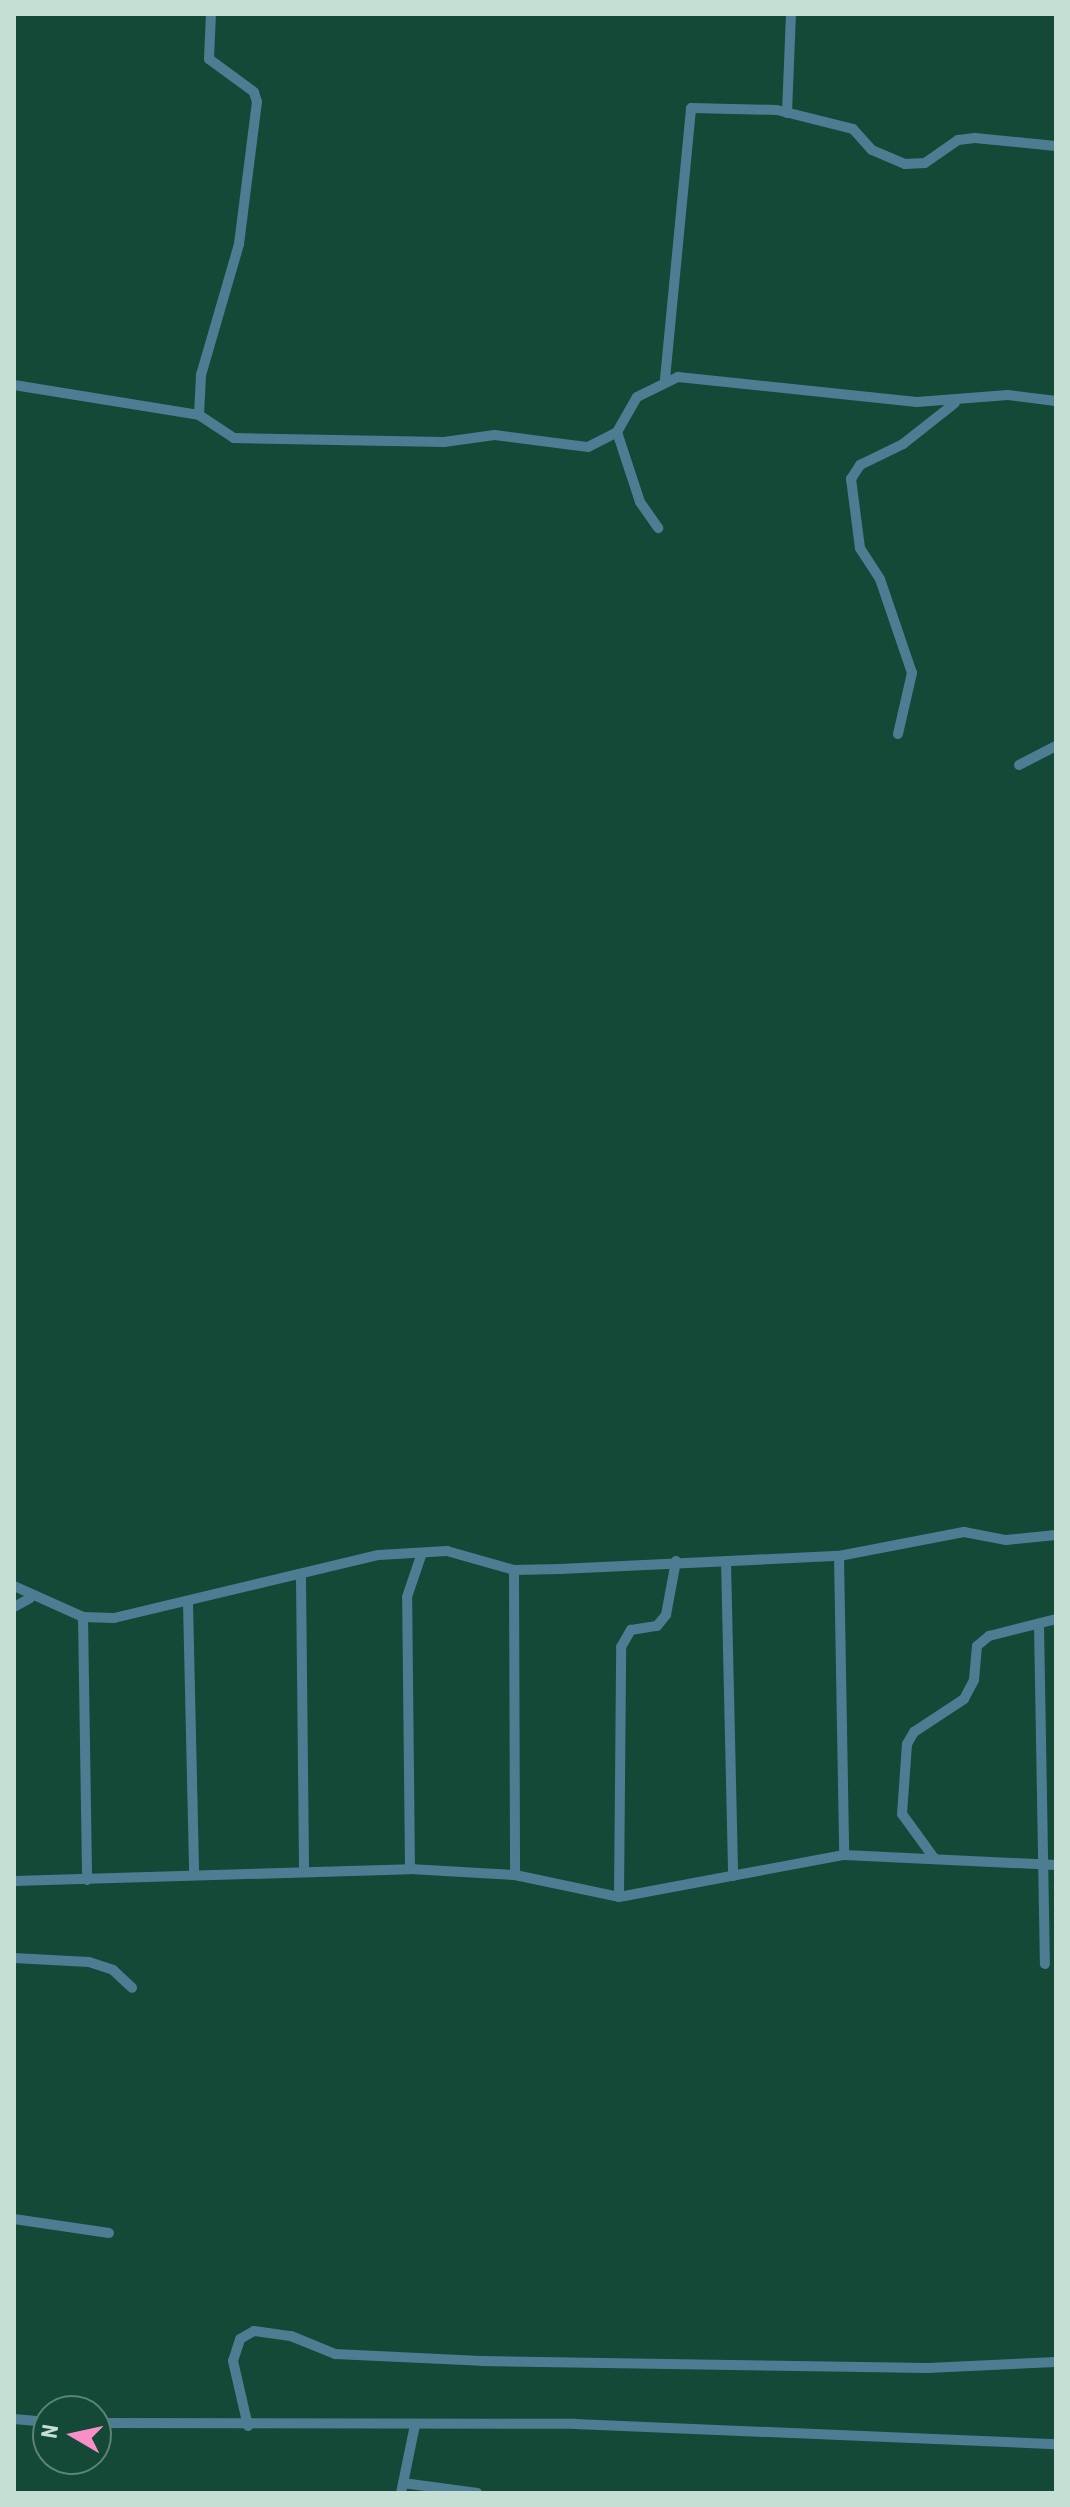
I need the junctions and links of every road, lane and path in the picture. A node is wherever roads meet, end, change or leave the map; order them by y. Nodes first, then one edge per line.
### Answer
1 (211, 14) edge
2 (791, 14) edge
3 (787, 113) junction
4 (1056, 146) edge
5 (665, 379) junction
6 (14, 385) edge
7 (1056, 401) edge
8 (956, 402) junction
9 (199, 415) junction
10 (617, 432) junction
11 (658, 528) dead end
12 (898, 734) dead end
13 (1056, 746) edge
14 (1019, 765) dead end
15 (1056, 1535) edge
16 (422, 1553) junction
17 (839, 1556) junction
18 (676, 1561) junction
19 (726, 1561) junction
20 (514, 1570) junction
21 (301, 1578) junction
22 (14, 1586) edge
23 (30, 1598) junction
24 (188, 1603) junction
25 (14, 1607) edge
26 (83, 1617) junction
27 (1056, 1619) edge
28 (1039, 1625) junction
29 (844, 1855) junction
30 (934, 1858) junction
31 (1051, 1866) edge
32 (410, 1869) junction
33 (304, 1870) junction
34 (194, 1875) junction
35 (515, 1875) junction
36 (733, 1876) junction
37 (87, 1880) junction
38 (14, 1881) edge
39 (619, 1897) junction
40 (14, 1958) edge
41 (1045, 1964) dead end
42 (132, 1988) dead end
43 (14, 2219) edge
44 (109, 2233) dead end
45 (1056, 2362) edge
46 (112, 2423) edge
47 (415, 2425) junction
48 (248, 2426) junction
49 (1056, 2444) edge
50 (402, 2488) edge
51 (477, 2493) edge

1 - 9 street
2 - 3 street
3 - 4 street
3 - 5 street
5 - 8 street
5 - 10 street
6 - 9 street
7 - 8 street
8 - 12 street
9 - 10 street
10 - 11 street
13 - 14 street
15 - 17 street
16 - 20 street
16 - 21 street
16 - 32 street
17 - 19 street
17 - 29 street
18 - 19 street
18 - 20 street
18 - 39 street
19 - 36 street
20 - 35 street
21 - 24 street
21 - 33 street
22 - 23 street
23 - 25 street
23 - 26 street
24 - 26 street
24 - 34 street
26 - 37 street
27 - 28 street
28 - 30 street
28 - 31 street
29 - 30 street
29 - 36 street
30 - 31 street
31 - 41 street
32 - 33 street
32 - 35 street
33 - 34 street
34 - 37 street
35 - 39 street
36 - 39 street
37 - 38 street
40 - 42 street
43 - 44 street
45 - 48 street
46 - 48 street
47 - 48 street
47 - 49 street
47 - 50 street
50 - 51 street

